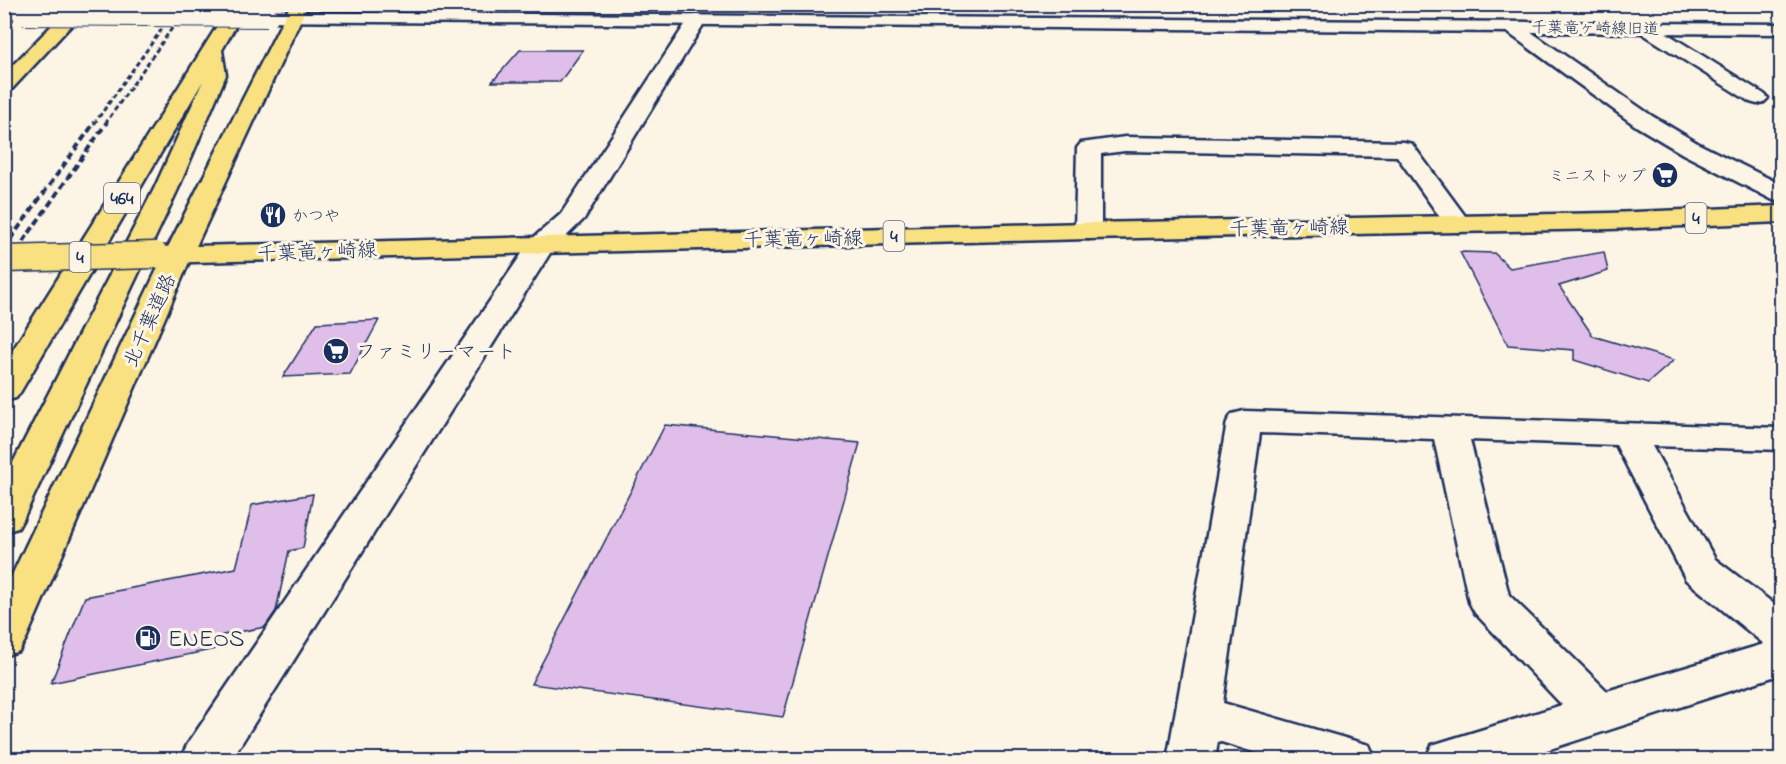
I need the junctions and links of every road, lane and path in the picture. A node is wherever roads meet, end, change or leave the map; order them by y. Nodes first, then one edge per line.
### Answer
1 (84, 4) edge
2 (240, 4) edge
3 (296, 11) edge
4 (11, 13) edge
5 (737, 13) edge
6 (697, 20) junction
7 (1510, 26) junction
8 (1646, 28) junction
9 (1782, 29) edge
10 (212, 48) junction
11 (9, 81) edge
12 (1757, 98) dead end
13 (1782, 195) edge
14 (1782, 214) edge
15 (1458, 224) junction
16 (1088, 231) junction
17 (542, 245) junction
18 (167, 255) junction
19 (4, 259) edge
20 (4, 392) edge
21 (1449, 428) junction
22 (1628, 434) junction
23 (1782, 440) edge
24 (4, 519) edge
25 (1782, 634) edge
26 (4, 639) edge
27 (1782, 656) edge
28 (1599, 713) junction
29 (1194, 737) edge
30 (204, 759) edge
31 (1352, 759) edge
32 (1449, 759) edge

1 - 11 main road
2 - 10 main road, 464
3 - 4 street, 千葉竜ヶ崎線旧道, bridge
3 - 6 street, 千葉竜ヶ崎線旧道
3 - 18 main road, 北千葉道路
5 - 6 street, 千葉竜ヶ崎線旧道
5 - 7 street, 千葉竜ヶ崎線旧道
6 - 17 street
7 - 8 street, 千葉竜ヶ崎線旧道
7 - 13 street
8 - 9 street, 千葉竜ヶ崎線旧道
8 - 12 street
10 - 20 main road, 464
10 - 24 main road
14 - 15 main road, 千葉竜ヶ崎線 / 4
15 - 16 main road, 千葉竜ヶ崎線 / 4
15 - 16 street
16 - 17 main road, 千葉竜ヶ崎線 / 4
17 - 18 main road, 千葉竜ヶ崎線 / 4
17 - 30 street
18 - 19 main road, 千葉竜ヶ崎線 / 4, bridge
18 - 26 main road, 北千葉道路
21 - 22 street
21 - 28 street
21 - 29 street
22 - 23 street
22 - 25 street
27 - 28 street
28 - 32 street
29 - 31 street

